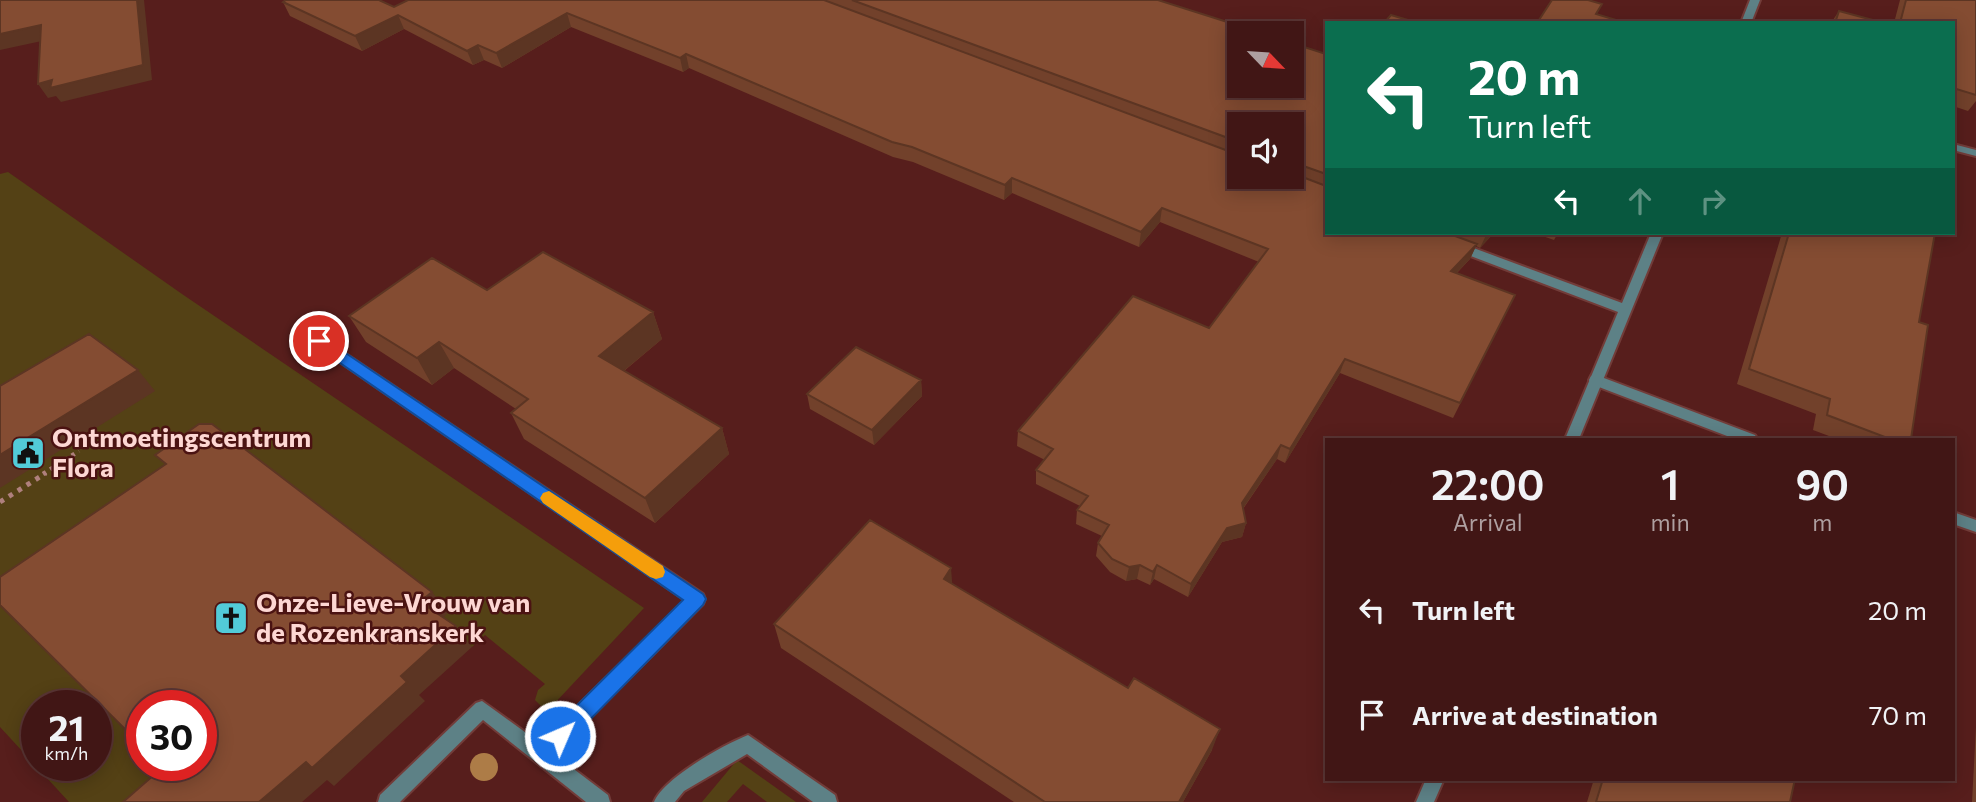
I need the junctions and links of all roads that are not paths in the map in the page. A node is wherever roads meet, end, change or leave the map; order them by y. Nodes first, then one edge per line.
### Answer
1 (1755, 0) edge
2 (1747, 21) edge
3 (1955, 148) edge
4 (1976, 153) edge
5 (1427, 235) edge
6 (1656, 235) edge
7 (1624, 309) junction
8 (319, 341) dead end
9 (1596, 380) junction
10 (1572, 438) edge
11 (1747, 438) edge
12 (1955, 519) edge
13 (1976, 526) edge
14 (540, 755) junction
15 (1434, 781) edge
16 (387, 802) edge
17 (601, 802) edge
18 (663, 802) edge
19 (828, 802) edge
20 (1425, 802) edge

1 - 2 street
3 - 4 street
5 - 7 street
6 - 7 street
7 - 9 street
8 - 14 street
9 - 10 street
9 - 11 street
12 - 13 street
14 - 16 street
14 - 17 street
15 - 20 street
18 - 19 street

